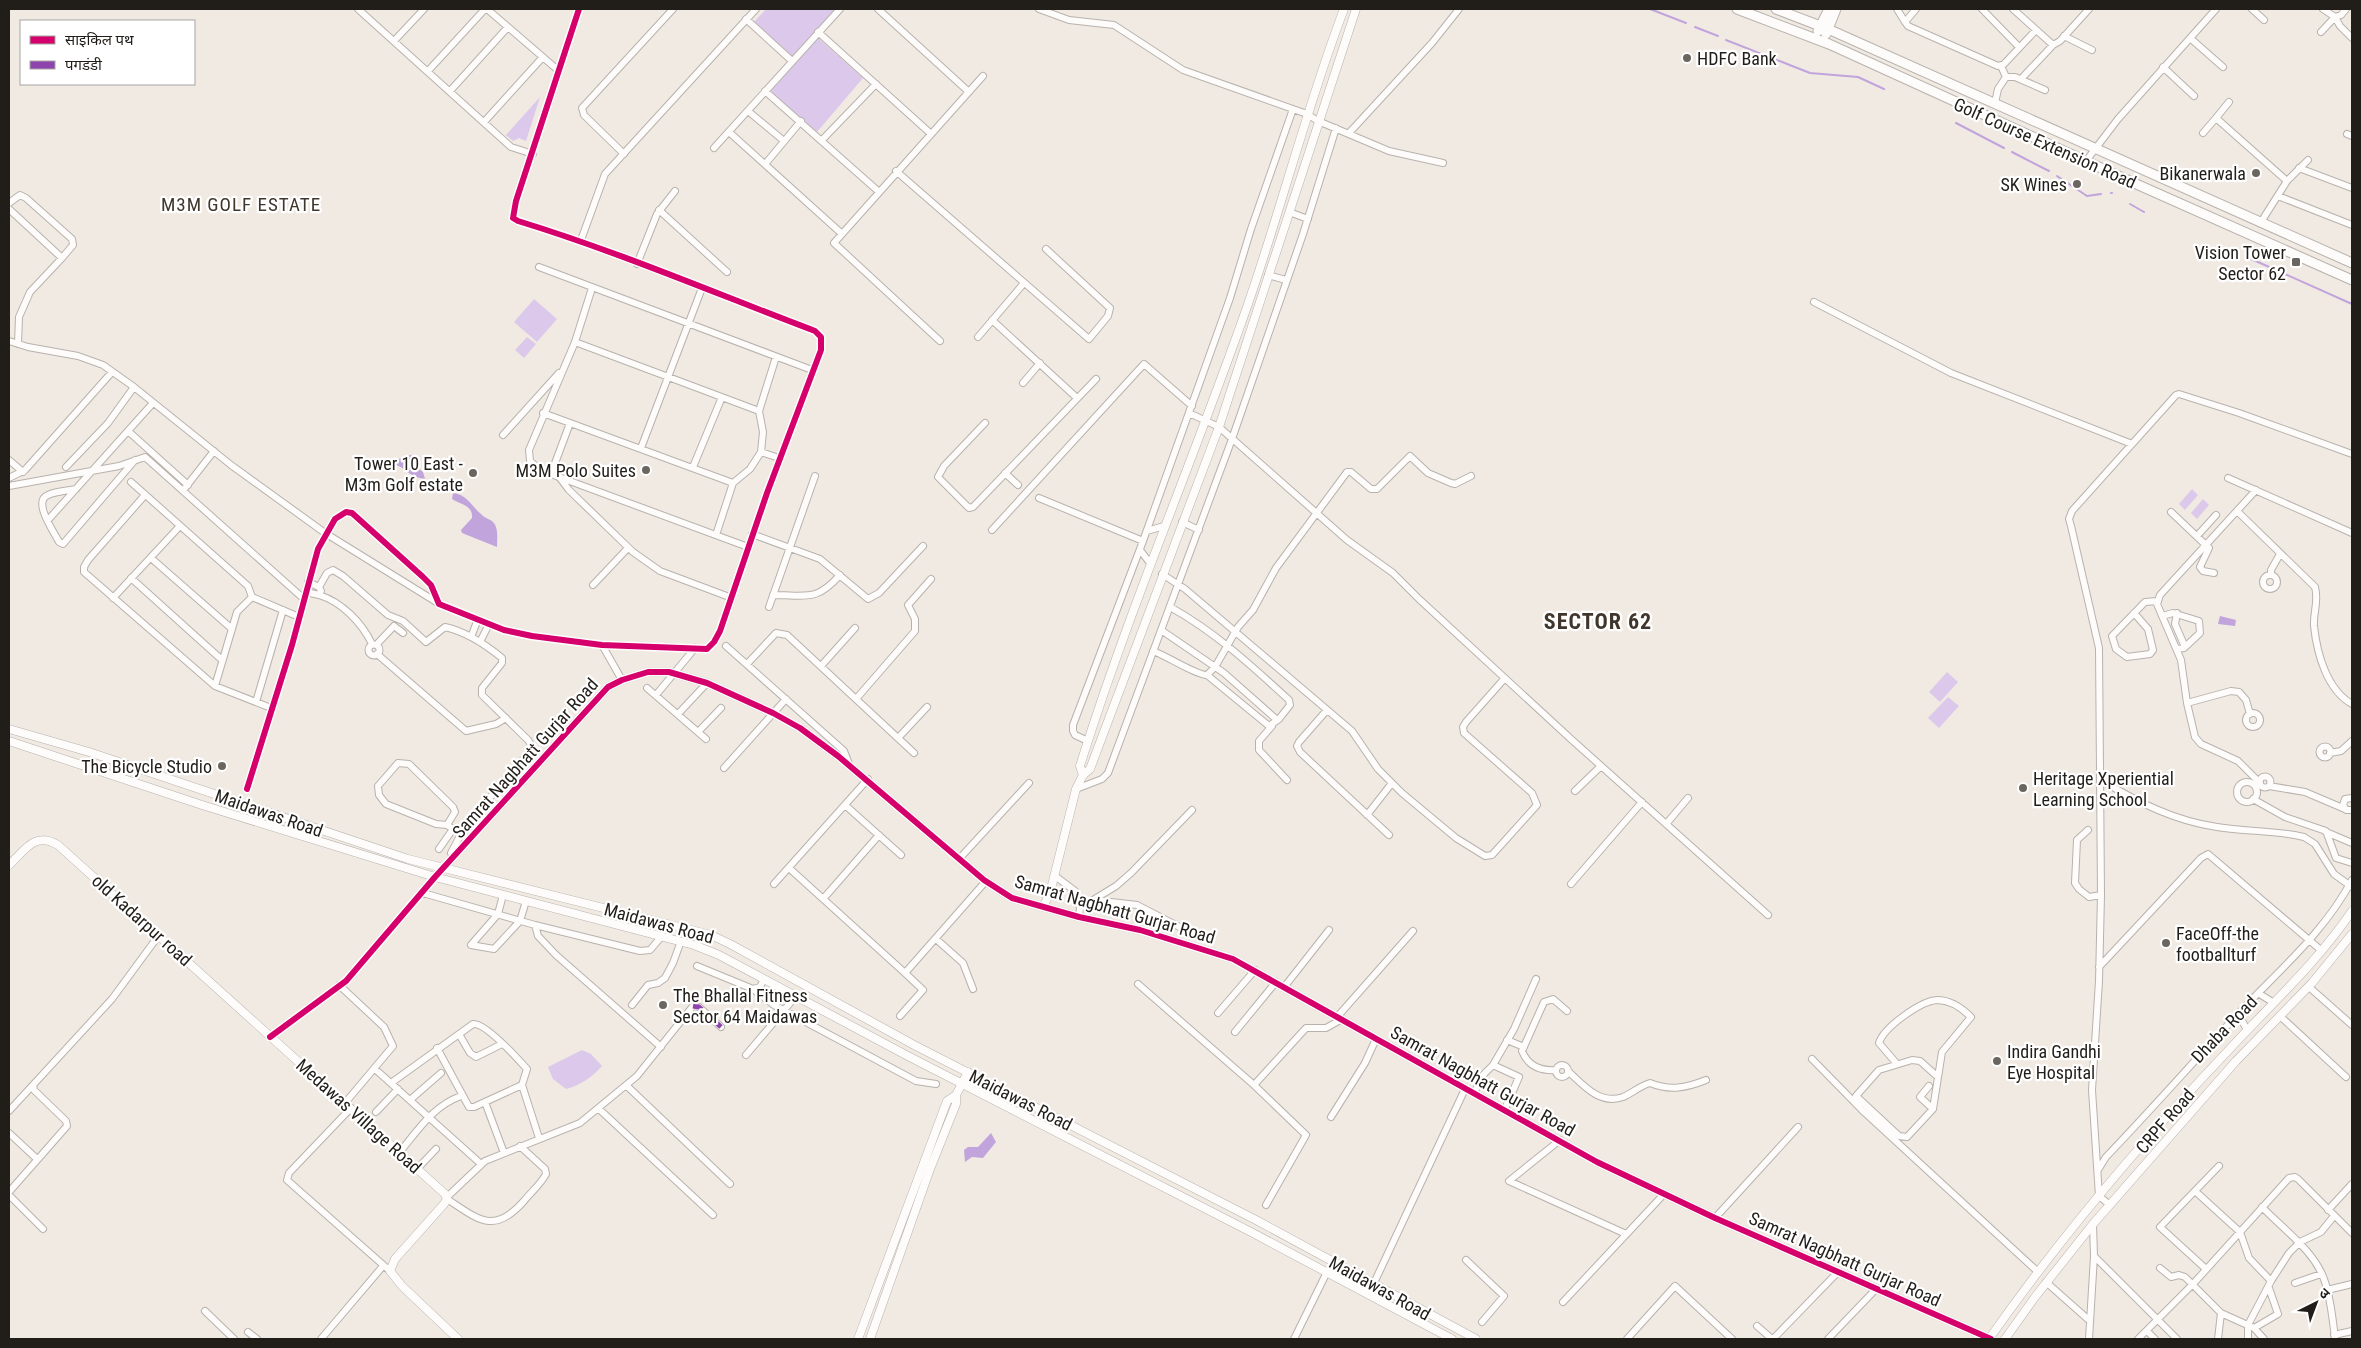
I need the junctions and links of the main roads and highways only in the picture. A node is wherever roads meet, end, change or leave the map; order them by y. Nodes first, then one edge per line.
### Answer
1 (1737, 9) edge
2 (1776, 9) edge
3 (1829, 9) edge
4 (1836, 9) edge
5 (1825, 28) junction
6 (1819, 40) junction
7 (2352, 263) edge
8 (2352, 280) edge

1 - 6 main road, Golf Course Extension Road
2 - 5 main road, Golf Course Extension Road
3 - 5 main road
4 - 5 main road
5 - 6 main road
5 - 7 main road, Golf Course Extension Road
6 - 8 main road, Golf Course Extension Road

